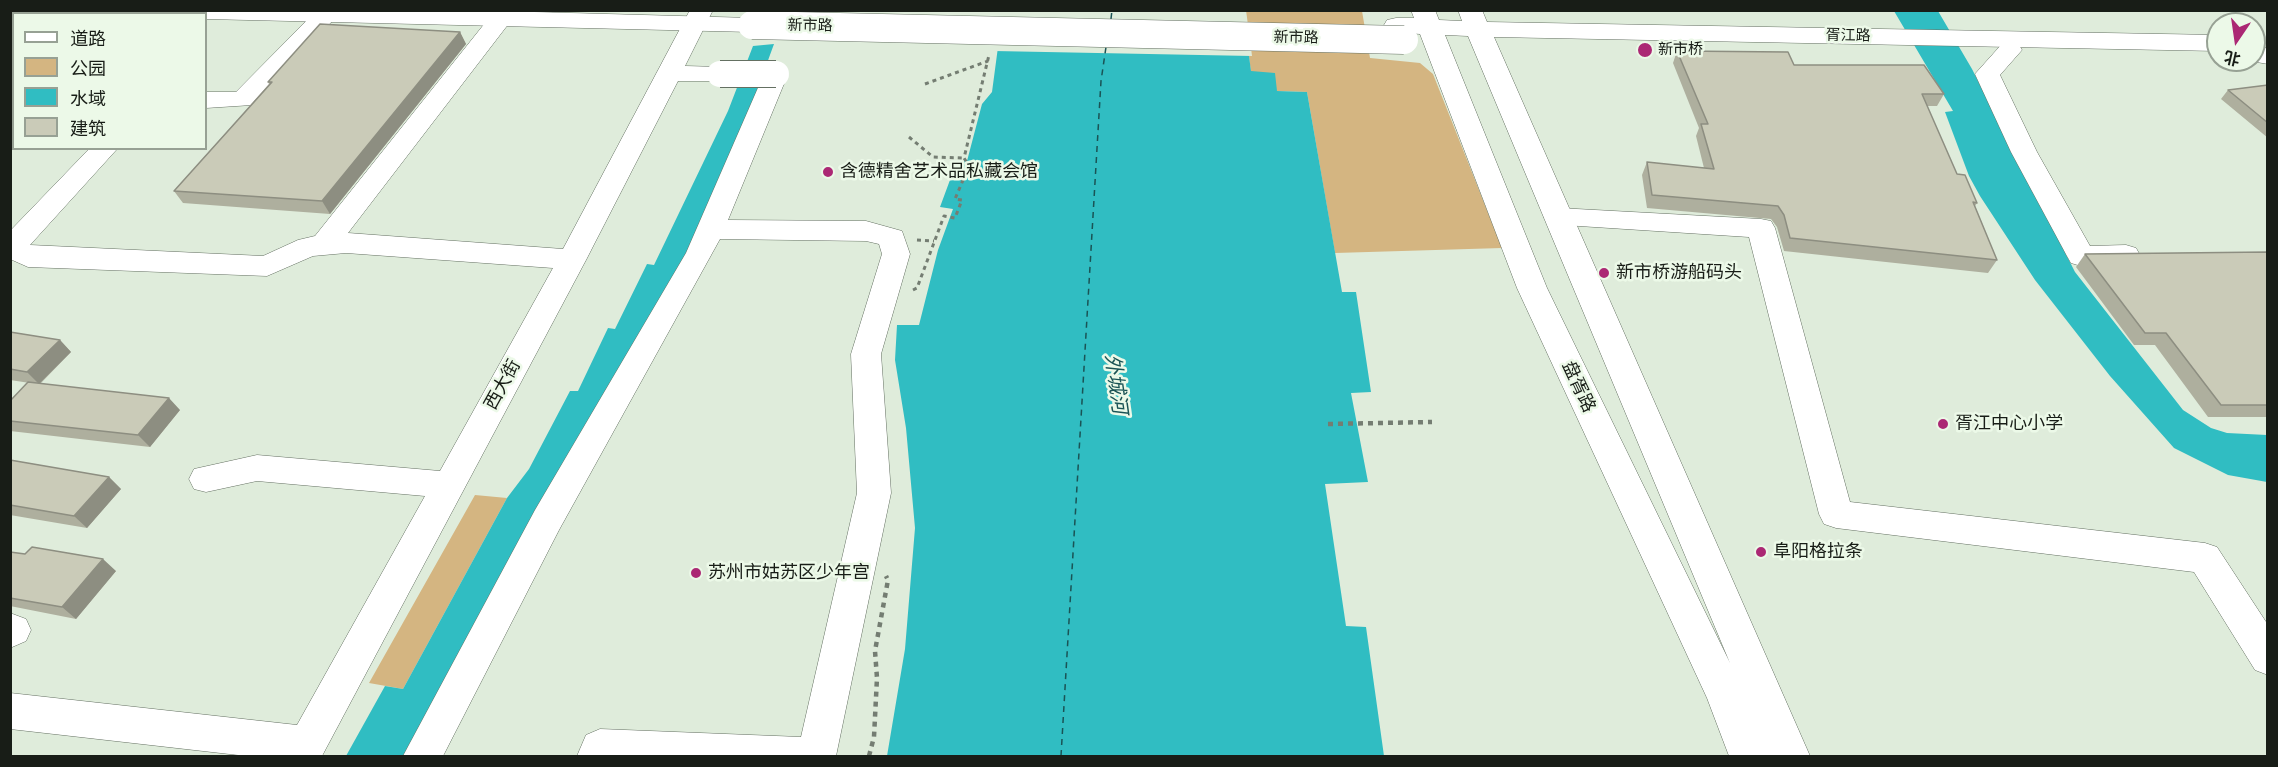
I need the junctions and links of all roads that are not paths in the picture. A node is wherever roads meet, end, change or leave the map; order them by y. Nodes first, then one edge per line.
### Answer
1 (137, 10) edge
2 (660, 10) edge
3 (326, 15) junction
4 (700, 15) edge
5 (501, 18) junction
6 (1477, 27) edge
7 (1417, 29) edge
8 (2206, 43) edge
9 (2006, 44) junction
10 (2206, 53) edge
11 (669, 73) junction
12 (207, 100) edge
13 (103, 150) edge
14 (1558, 217) junction
15 (711, 229) junction
16 (324, 245) junction
17 (2151, 255) edge
18 (572, 260) junction
19 (1632, 389) junction
20 (1581, 392) junction
21 (206, 479) dead end
22 (449, 485) junction
23 (2268, 658) edge
24 (10, 711) edge
25 (304, 751) edge
26 (423, 756) edge
27 (597, 756) edge
28 (815, 756) edge
29 (1749, 756) edge
30 (1790, 756) edge

1 - 3 main road, 新市路
2 - 4 main road, 新市路
3 - 5 main road, 新市路
3 - 12 street
4 - 5 main road, 新市路
4 - 7 main road, 新市路, bridge
4 - 11 street, 西大街
5 - 16 street
6 - 7 main road, 新市路
6 - 9 main road, 胥江路
6 - 14 main road
7 - 20 main road, 盘胥路
8 - 9 main road, 胥江路
9 - 10 main road, 胥江路
9 - 17 street
11 - 15 street, bridge
11 - 18 street, 西大街
13 - 16 street
14 - 19 main road
14 - 23 street
15 - 26 street
15 - 28 street
16 - 18 street
18 - 22 street, 西大街
19 - 20 main road
19 - 30 main road
20 - 29 main road, 盘胥路
21 - 22 street
22 - 25 street, 西大街
24 - 25 street
27 - 28 street

